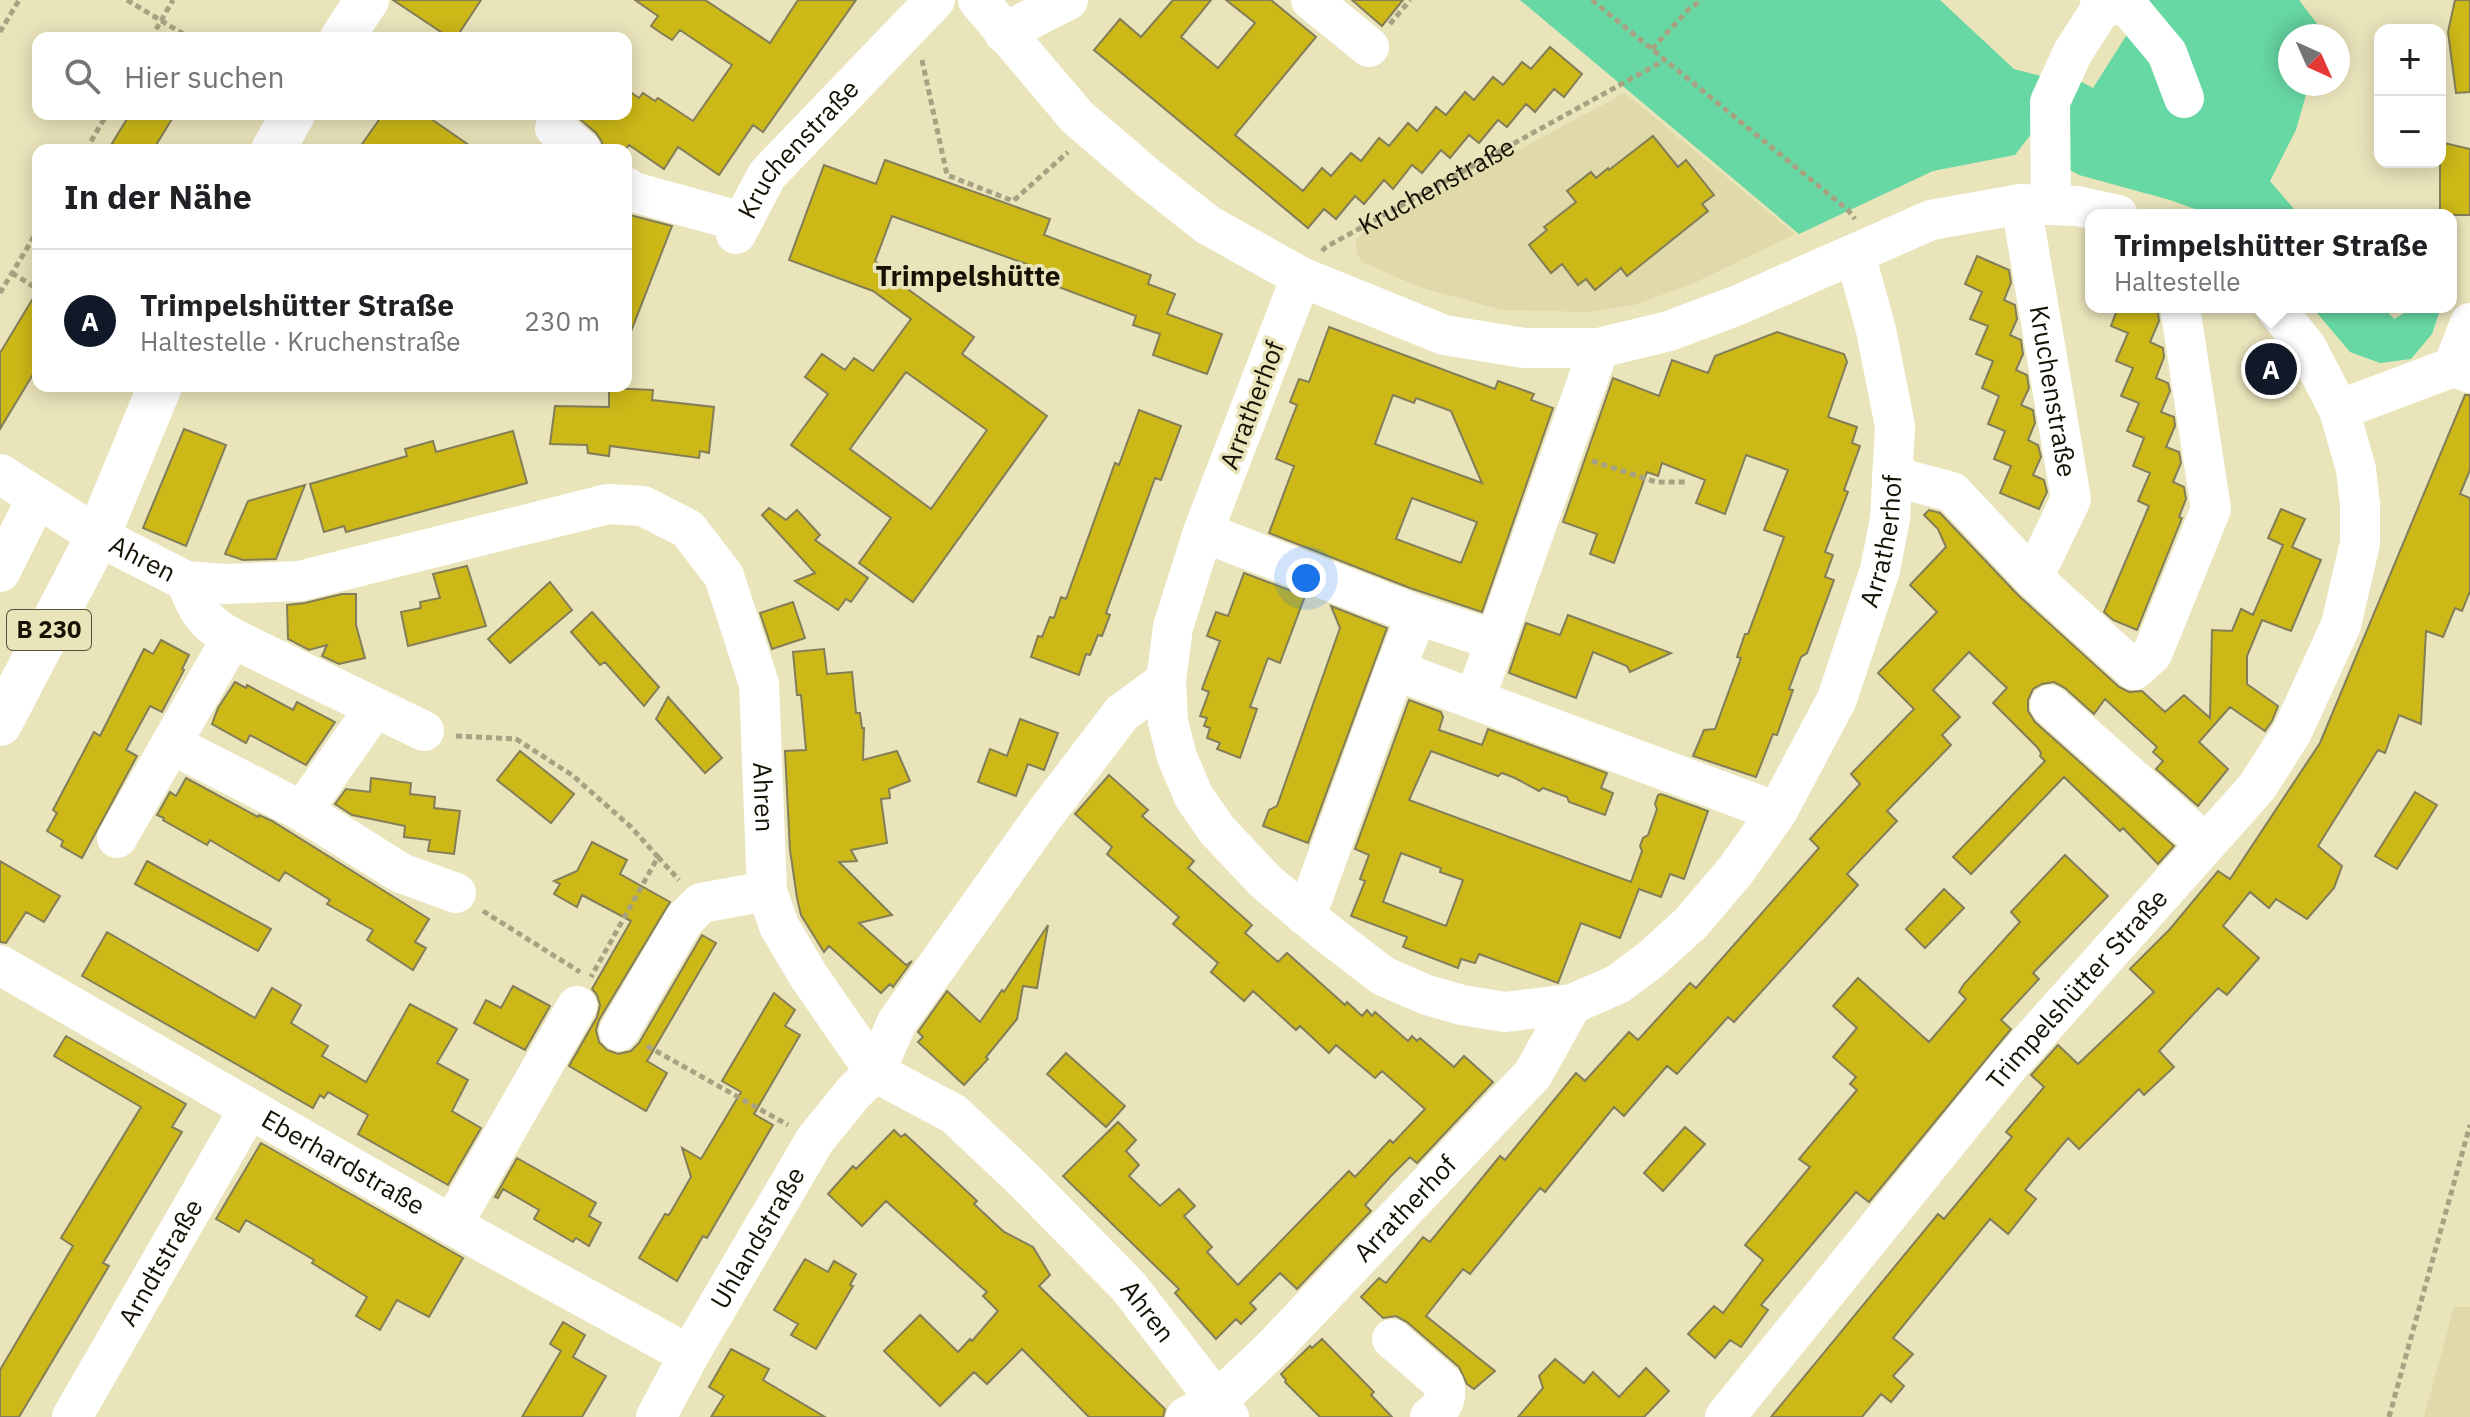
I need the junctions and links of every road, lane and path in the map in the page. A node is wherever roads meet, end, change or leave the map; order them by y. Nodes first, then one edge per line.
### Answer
1 (19, 0) edge
2 (127, 0) edge
3 (173, 0) edge
4 (367, 0) edge
5 (978, 0) edge
6 (1068, 0) edge
7 (1311, 0) edge
8 (1592, 0) edge
9 (1702, 0) edge
10 (2101, 3) edge
11 (924, 10) edge
12 (161, 20) junction
13 (0, 32) edge
14 (154, 32) edge
15 (180, 32) edge
16 (346, 32) edge
17 (1004, 33) junction
18 (1369, 47) dead end
19 (1652, 49) junction
20 (1665, 60) junction
21 (2184, 98) dead end
22 (104, 120) edge
23 (290, 120) edge
24 (1092, 130) junction
25 (90, 144) edge
26 (276, 144) edge
27 (632, 192) edge
28 (2036, 204) junction
29 (2091, 209) edge
30 (32, 240) edge
31 (1864, 250) junction
32 (12, 273) junction
33 (1301, 277) junction
34 (32, 286) edge
35 (0, 293) edge
36 (2181, 313) edge
37 (2280, 313) edge
38 (2470, 323) edge
39 (1599, 348) junction
40 (2462, 370) edge
41 (158, 392) edge
42 (2339, 410) junction
43 (1563, 451) junction
44 (0, 474) edge
45 (1892, 476) junction
46 (1687, 482) dead end
47 (37, 498) junction
48 (1203, 532) junction
49 (98, 536) junction
50 (0, 572) edge
51 (2033, 578) junction
52 (186, 581) junction
53 (1417, 615) junction
54 (232, 638) junction
55 (1495, 640) junction
56 (1395, 670) junction
57 (1166, 681) junction
58 (1475, 699) junction
59 (2050, 705) dead end
60 (375, 708) junction
61 (0, 724) edge
62 (424, 731) joint
63 (171, 744) junction
64 (302, 811) junction
65 (1777, 812) junction
66 (117, 838) dead end
67 (2206, 844) junction
68 (767, 891) junction
69 (456, 893) joint
70 (1306, 916) junction
71 (0, 965) edge
72 (1572, 1004) junction
73 (577, 1006) dead end
74 (619, 1031) joint
75 (875, 1072) junction
76 (249, 1109) junction
77 (2470, 1125) edge
78 (815, 1140) junction
79 (452, 1225) junction
80 (1392, 1339) dead end
81 (689, 1355) junction
82 (1211, 1411) edge
83 (664, 1414) edge
84 (72, 1417) edge
85 (1430, 1417) edge
86 (1725, 1417) edge
87 (2389, 1417) edge

1 - 13 path
2 - 12 path
3 - 12 path
4 - 16 main road
5 - 17 street
6 - 17 street
7 - 18 street
8 - 19 path
9 - 19 path
10 - 21 street
10 - 28 street, Kruchenstraße
11 - 24 path
11 - 27 street, Kruchenstraße
12 - 14 path
12 - 15 path
17 - 24 street
19 - 20 path
20 - 31 path
20 - 33 path, Kruchenstraße
22 - 25 path
23 - 26 main road
24 - 33 street
28 - 29 street
28 - 31 street
28 - 51 street, Kruchenstraße
30 - 32 path
31 - 39 street
31 - 45 street, Arratherhof
32 - 34 path
32 - 35 path
33 - 39 street
33 - 48 street, Arratherhof
36 - 51 street
37 - 42 street
38 - 40 street
39 - 43 street
40 - 42 street
41 - 49 main road, B 230
42 - 67 street, Trimpelshütter Straße
43 - 46 path
43 - 55 street
44 - 47 street, Ahren
45 - 51 street
45 - 65 street, Arratherhof
47 - 49 street, Ahren
47 - 50 street
48 - 53 street
48 - 57 street, Arratherhof
49 - 52 street, Ahren
49 - 61 main road, B 230
52 - 54 street, Ahren
52 - 68 street, Ahren
53 - 55 street
53 - 56 street
54 - 60 street, Ahren
54 - 63 street
55 - 58 street
56 - 58 street
56 - 70 street
57 - 70 street, Arratherhof
57 - 75 street
58 - 65 street
59 - 67 street
60 - 62 street, Ahren
60 - 64 street
62 - 69 path
63 - 64 street
63 - 66 street
64 - 69 street
65 - 72 street, Arratherhof
67 - 86 street, Trimpelshütter Straße
68 - 74 street
68 - 75 street, Ahren
70 - 72 street, Arratherhof
71 - 76 street, Eberhardstraße
72 - 82 street, Arratherhof
73 - 79 street
74 - 78 path
75 - 78 street, Uhlandstraße
75 - 82 street, Ahren
76 - 79 street, Eberhardstraße
76 - 84 street, Arndtstraße
77 - 87 path
78 - 81 street, Uhlandstraße
79 - 81 street, Eberhardstraße
80 - 85 street
81 - 83 street, Uhlandstraße

